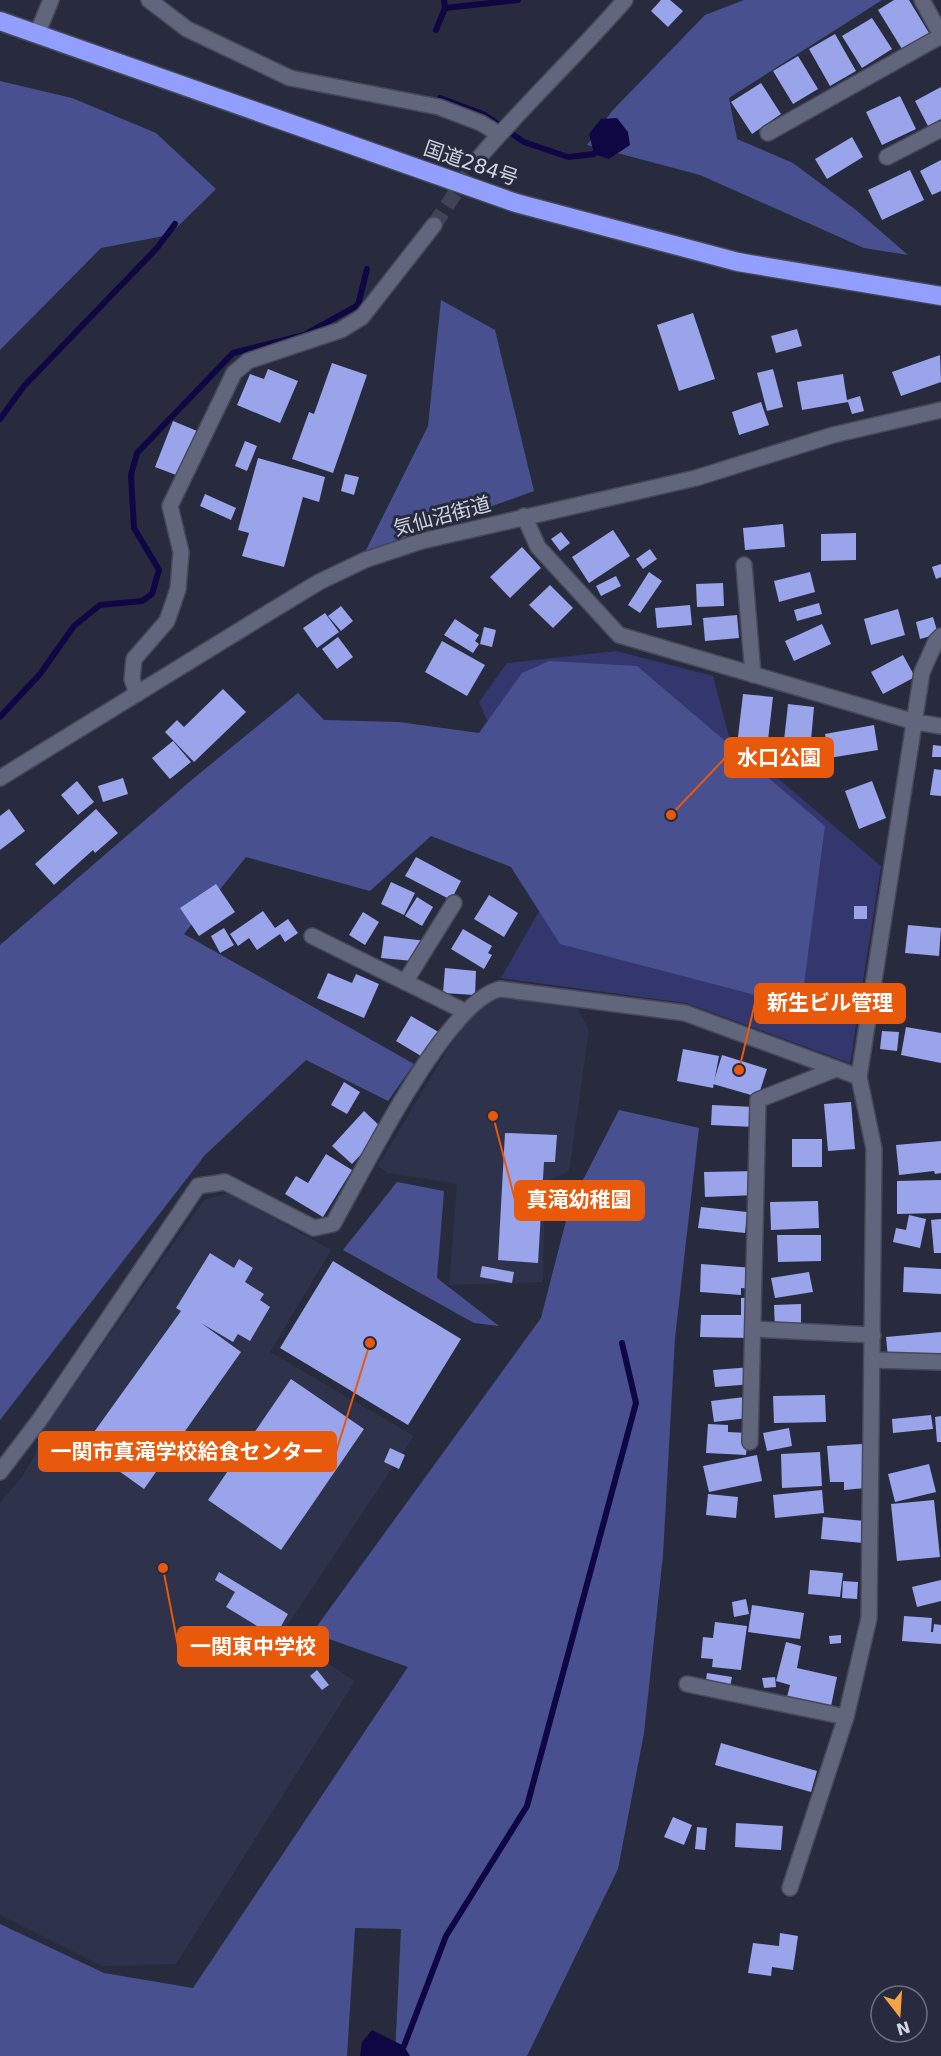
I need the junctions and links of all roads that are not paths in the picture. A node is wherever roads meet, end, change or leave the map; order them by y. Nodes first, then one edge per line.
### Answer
1 (51, 0) edge
2 (149, 0) edge
3 (625, 0) edge
4 (922, 0) edge
5 (0, 21) edge
6 (37, 34) junction
7 (941, 35) edge
8 (941, 129) edge
9 (768, 133) dead end
10 (499, 134) junction
11 (887, 157) dead end
12 (477, 160) tunnel mouth
13 (434, 225) tunnel mouth
14 (941, 296) edge
15 (941, 410) edge
16 (524, 516) junction
17 (744, 565) dead end
18 (941, 636) edge
19 (753, 675) junction
20 (137, 694) junction
21 (915, 722) junction
22 (941, 726) edge
23 (0, 778) edge
24 (454, 903) dead end
25 (312, 936) dead end
26 (405, 982) junction
27 (464, 1011) junction
28 (836, 1069) junction
29 (858, 1077) junction
30 (753, 1329) junction
31 (873, 1335) junction
32 (872, 1360) junction
33 (941, 1362) edge
34 (750, 1442) dead end
35 (0, 1472) edge
36 (687, 1684) dead end
37 (846, 1717) junction
38 (790, 1888) dead end

1 - 6 street
2 - 10 street
3 - 10 street
4 - 7 street
5 - 6 highway, 国道284号
6 - 14 highway, 国道284号
7 - 9 street
8 - 11 street
10 - 12 street
13 - 20 street
15 - 16 street, 気仙沼街道
16 - 19 street
16 - 20 street, 気仙沼街道
17 - 19 street
18 - 21 street
19 - 21 street
20 - 23 street, 気仙沼街道
21 - 22 street
21 - 29 street
24 - 26 street
25 - 26 street
26 - 27 street
27 - 28 street
27 - 35 street
28 - 29 street
28 - 30 street
29 - 31 street
30 - 31 street
30 - 34 street
31 - 32 street
32 - 33 street
32 - 37 street
36 - 37 street
37 - 38 street

